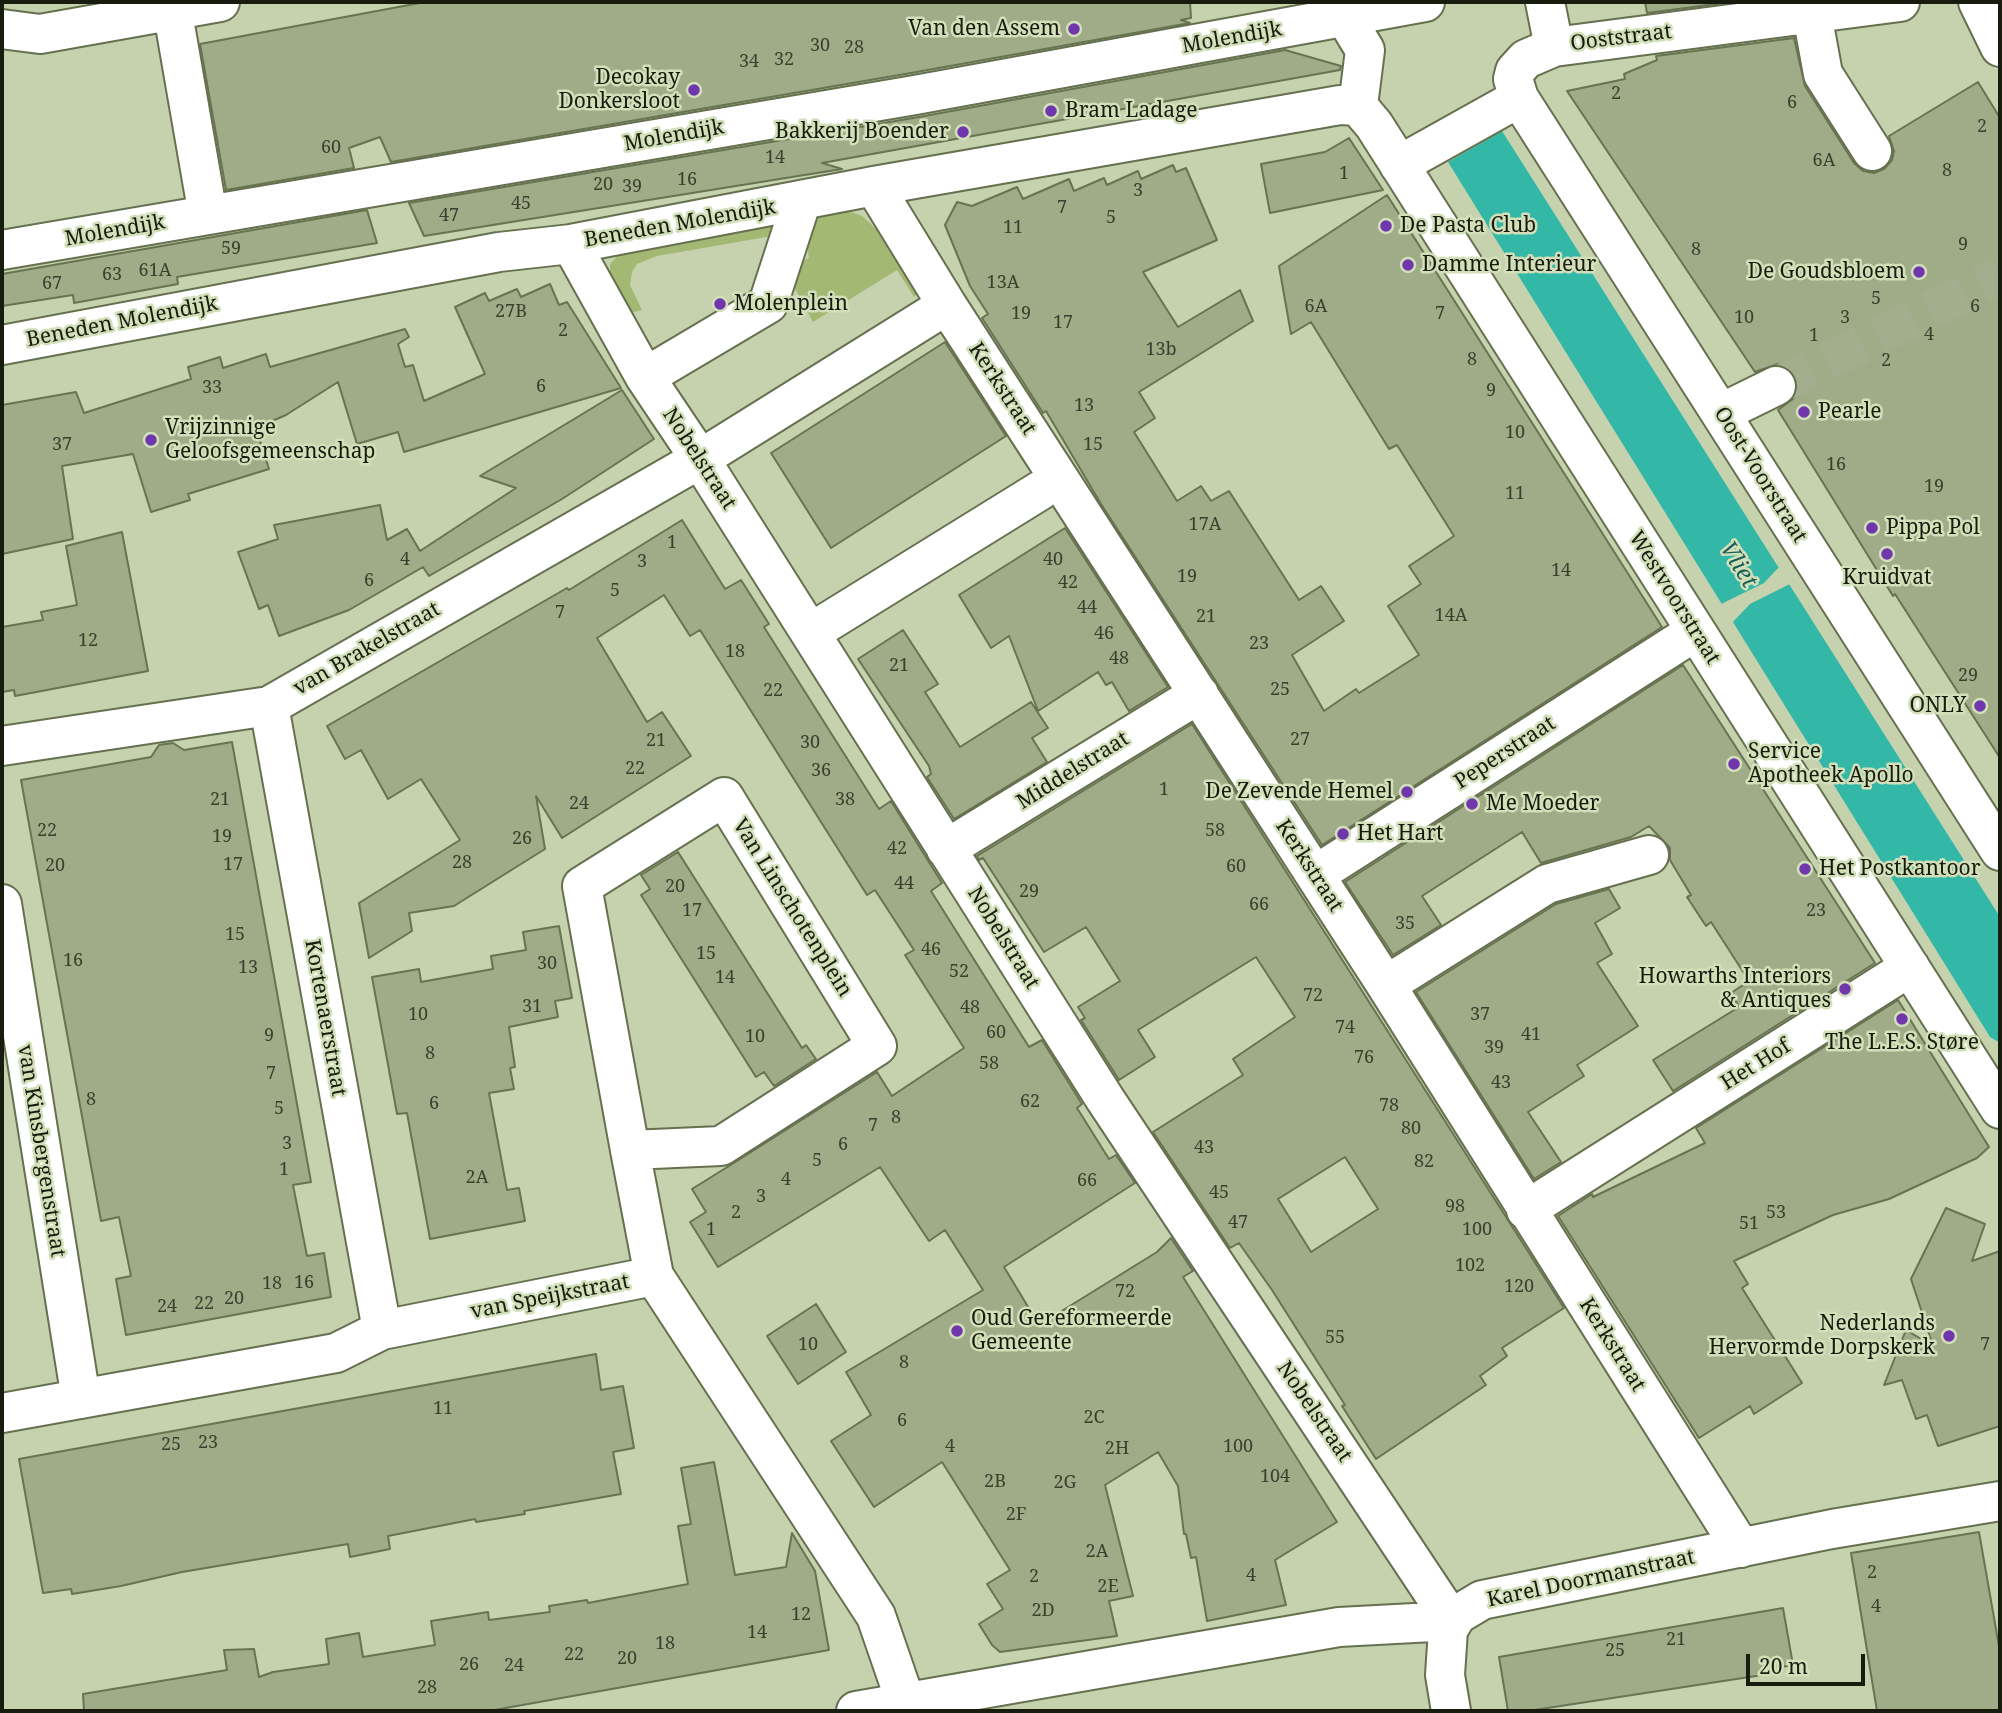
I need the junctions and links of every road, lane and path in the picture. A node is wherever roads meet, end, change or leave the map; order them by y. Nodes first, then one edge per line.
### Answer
1 (220, 2) edge
2 (1425, 2) edge
3 (1545, 2) edge
4 (1900, 2) edge
5 (1978, 2) edge
6 (172, 6) edge
7 (1812, 14) junction
8 (1334, 22) edge
9 (2, 29) edge
10 (1555, 47) junction
11 (2000, 47) edge
12 (1519, 98) junction
13 (1358, 106) junction
14 (1872, 151) dead end
15 (1399, 165) junction
16 (874, 186) junction
17 (796, 203) junction
18 (208, 215) junction
19 (571, 244) junction
20 (2, 250) edge
21 (947, 305) junction
22 (2, 345) edge
23 (645, 377) junction
24 (1776, 386) tunnel mouth
25 (1721, 413) junction
26 (700, 459) junction
27 (1041, 490) dead end
28 (1696, 631) junction
29 (810, 633) junction
30 (1199, 694) junction
31 (269, 706) junction
32 (2, 746) edge
33 (1995, 829) edge
34 (947, 849) junction
35 (1649, 855) dead end
36 (1315, 875) junction
37 (2, 904) edge
38 (1910, 967) junction
39 (1386, 985) junction
40 (1996, 1094) edge
41 (629, 1150) junction
42 (1526, 1210) junction
43 (654, 1276) junction
44 (382, 1330) junction
45 (81, 1399) junction
46 (2, 1413) edge
47 (2000, 1501) edge
48 (1741, 1548) junction
49 (1452, 1621) junction
50 (906, 1703) junction
51 (856, 1711) edge
52 (1451, 1711) edge

1 - 6 street
2 - 8 street, Molendijk
3 - 10 street
4 - 7 street, Ooststraat
5 - 11 street
6 - 9 street
6 - 18 street
7 - 10 street, Ooststraat
7 - 14 street
8 - 13 street
8 - 18 street, Molendijk
10 - 12 street, Ooststraat
12 - 15 street
12 - 25 street, Oost-Voorstraat
13 - 15 street, Westvoorstraat
13 - 16 street, Beneden Molendijk
15 - 28 street, Westvoorstraat
16 - 17 street, Beneden Molendijk
16 - 21 street, Kerkstraat
17 - 19 street, Beneden Molendijk
17 - 23 street
18 - 20 street, Molendijk
19 - 22 street, Beneden Molendijk
19 - 23 street, Nobelstraat
21 - 26 street, van Brakelstraat
21 - 30 street, Kerkstraat
23 - 26 street, Nobelstraat
24 - 25 street
25 - 33 street, Oost-Voorstraat
26 - 29 street, Nobelstraat
26 - 31 street, van Brakelstraat
27 - 29 street
28 - 36 street, Peperstraat
28 - 38 street, Westvoorstraat
29 - 34 street, Nobelstraat
30 - 34 street, Middelstraat
30 - 36 street, Kerkstraat
31 - 32 street, van Brakelstraat
31 - 44 street, Kortenaerstraat
34 - 49 street, Nobelstraat
35 - 39 street
36 - 39 street, Kerkstraat
37 - 45 street, van Kinsbergenstraat
38 - 40 street, Westvoorstraat
38 - 42 street, Het Hof
39 - 42 street, Kerkstraat
41 - 41 street, Van Linschotenplein
41 - 43 street, Van Linschotenplein
42 - 48 street, Kerkstraat
43 - 44 street, van Speijkstraat
43 - 50 street, van Speijkstraat
44 - 45 street, van Speijkstraat
45 - 46 street, van Speijkstraat
47 - 48 street, Karel Doormanstraat
48 - 49 street, Karel Doormanstraat
49 - 50 street
49 - 52 street
50 - 51 street

